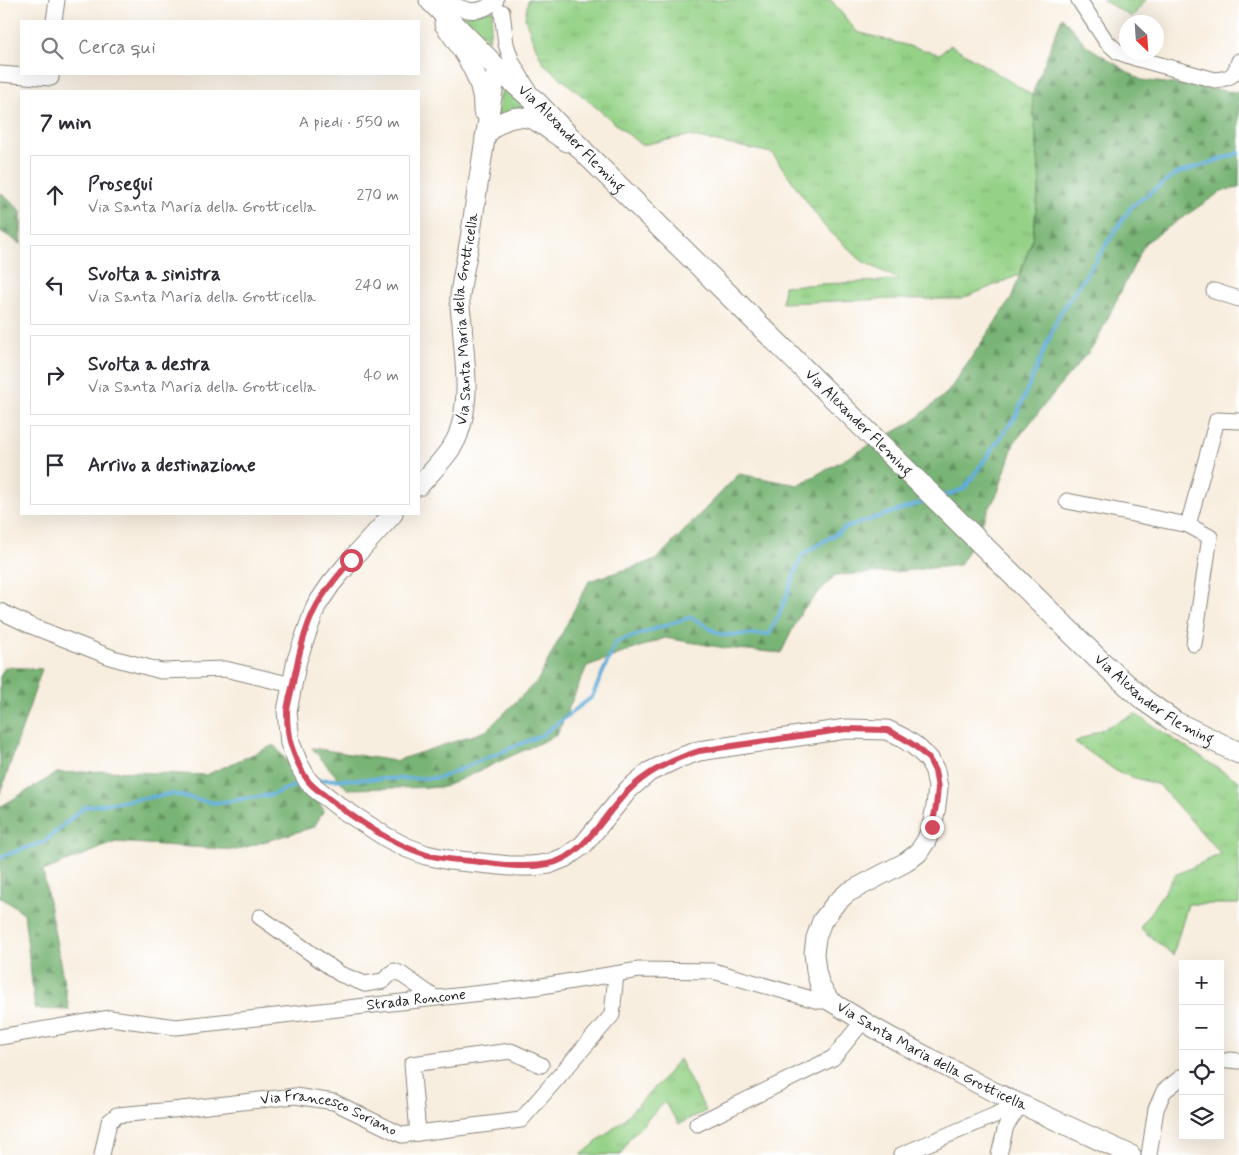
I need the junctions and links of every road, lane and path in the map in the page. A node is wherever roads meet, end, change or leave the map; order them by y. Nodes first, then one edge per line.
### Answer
1 (57, 0) edge
2 (428, 0) edge
3 (445, 0) edge
4 (1079, 0) edge
5 (501, 4) edge
6 (54, 20) edge
7 (1239, 61) edge
8 (497, 68) junction
9 (0, 74) edge
10 (51, 75) edge
11 (537, 104) junction
12 (485, 137) junction
13 (588, 156) junction
14 (1214, 292) dead end
15 (1239, 299) edge
16 (1239, 422) edge
17 (420, 485) edge
18 (1067, 501) dead end
19 (392, 515) edge
20 (1188, 526) junction
21 (0, 611) edge
22 (1194, 644) dead end
23 (292, 685) junction
24 (1239, 753) edge
25 (260, 917) dead end
26 (616, 974) junction
27 (436, 998) junction
28 (830, 1001) junction
29 (863, 1021) junction
30 (0, 1037) edge
31 (1224, 1061) edge
32 (1239, 1061) edge
33 (541, 1065) dead end
34 (1179, 1079) edge
35 (1021, 1104) junction
36 (697, 1124) dead end
37 (418, 1133) junction
38 (102, 1155) edge
39 (901, 1155) edge
40 (1000, 1155) edge
41 (1131, 1155) edge
42 (1149, 1155) edge

1 - 6 street
2 - 8 main road, Via Alexander Fleming
2 - 12 street
3 - 5 street
4 - 7 street
5 - 8 street
5 - 11 street
8 - 11 main road, Via Alexander Fleming
8 - 12 street
9 - 10 street
11 - 13 main road, Via Alexander Fleming
12 - 13 street
12 - 17 street, Via Santa Maria della Grotticella
13 - 24 main road, Via Alexander Fleming
14 - 15 street
16 - 20 street
18 - 20 street
19 - 23 street, Via Santa Maria della Grotticella
20 - 22 street
21 - 23 street
23 - 28 street, Via Santa Maria della Grotticella
25 - 27 street
26 - 27 street, Strada Roncone
26 - 28 street, Strada Roncone
26 - 37 street, Via Francesco Soriano
27 - 30 street, Strada Roncone
28 - 29 street, Via Santa Maria della Grotticella
29 - 35 street, Via Santa Maria della Grotticella
29 - 36 street
31 - 32 street
33 - 37 street
34 - 42 street
35 - 39 street
35 - 40 street
35 - 41 street, Via Santa Maria della Grotticella
37 - 38 street, Via Francesco Soriano

